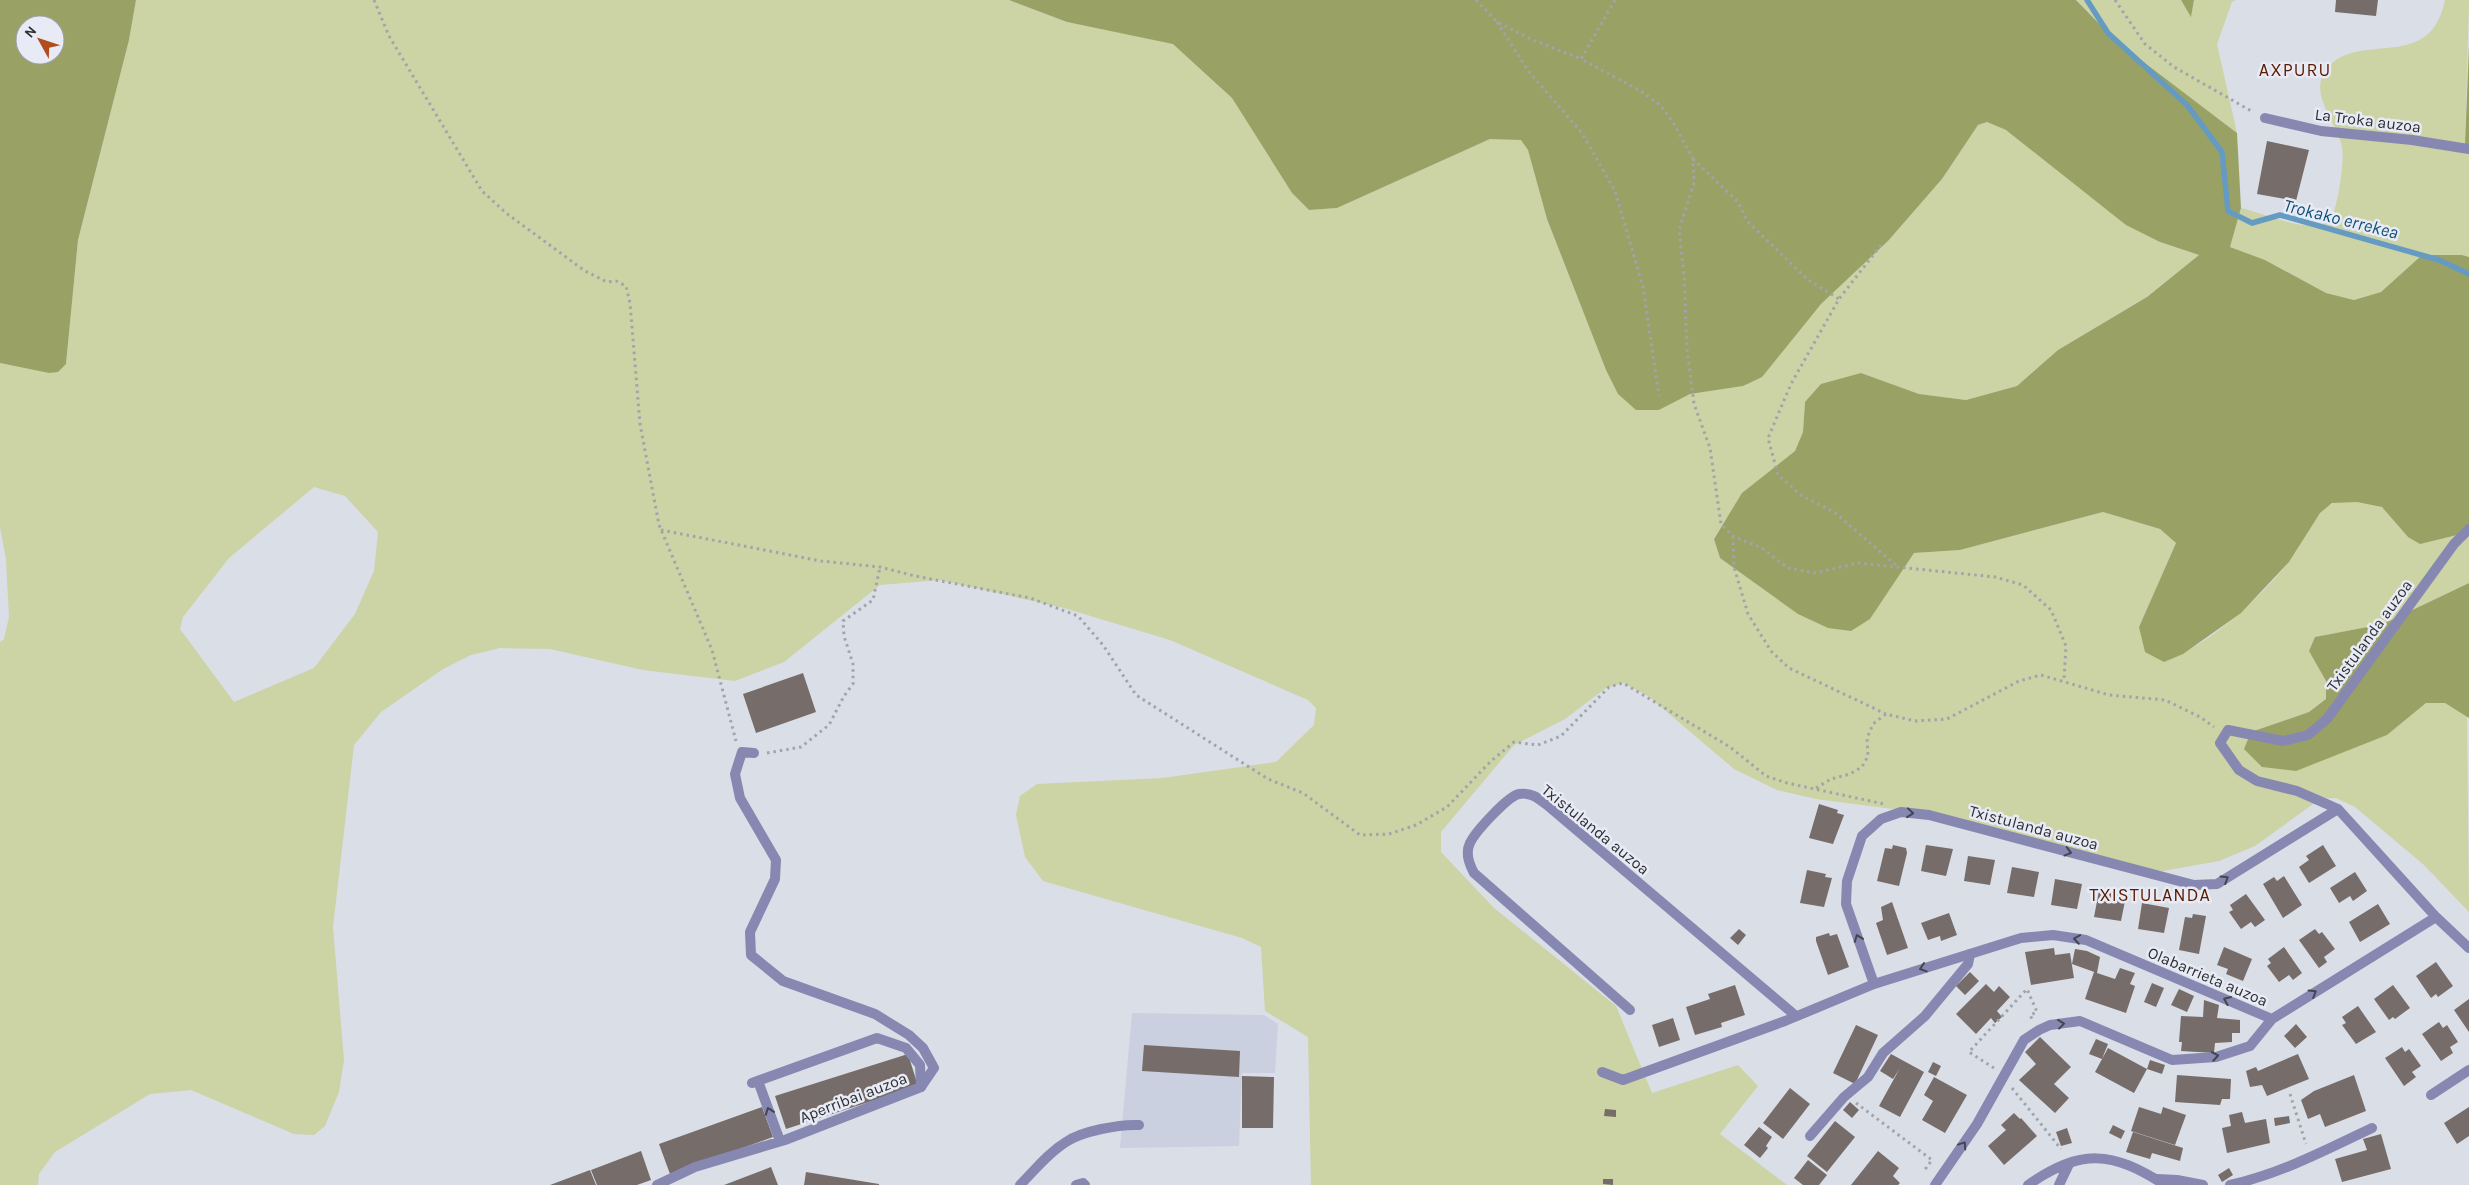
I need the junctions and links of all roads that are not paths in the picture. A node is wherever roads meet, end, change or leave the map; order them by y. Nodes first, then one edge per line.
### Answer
1 (2265, 118) road end
2 (2469, 149) edge
3 (2469, 528) edge
4 (754, 753) road end
5 (2338, 809) junction
6 (2436, 916) junction
7 (2469, 948) edge
8 (1970, 954) junction
9 (1874, 984) junction
10 (1630, 1010) dead end
11 (1796, 1016) junction
12 (2272, 1019) junction
13 (2469, 1070) edge
14 (1602, 1072) dead end
15 (921, 1087) junction
16 (2431, 1095) dead end
17 (1138, 1125) dead end
18 (2372, 1128) dead end
19 (1810, 1136) dead end
20 (780, 1141) junction
21 (2069, 1164) junction
22 (2160, 1182) edge
23 (657, 1185) edge
24 (1020, 1185) edge
25 (1076, 1185) edge
26 (1085, 1185) edge
27 (1935, 1185) edge
28 (2028, 1185) edge
29 (2059, 1185) edge
30 (2203, 1185) edge
31 (2230, 1185) edge

1 - 2 street, La Troka auzoa
3 - 5 street, Txistulanda auzoa
4 - 15 street
5 - 6 street
9 -> 5 street, Txistulanda auzoa
6 - 7 street
12 -> 6 street
8 -> 9 street
12 -> 8 street, Olabarrieta auzoa
8 - 19 street
9 - 11 street
10 - 11 street, Txistulanda auzoa
11 - 14 street
27 -> 12 street, Olabarrieta auzoa
13 - 16 street
15 - 20 street, Aperribai auzoa
20 -> 15 street, Aperribai auzoa
17 - 24 street
18 - 31 street
20 - 23 street, Aperribai auzoa
21 - 22 street
21 - 28 street
21 - 29 street
22 - 30 street
25 - 26 street

